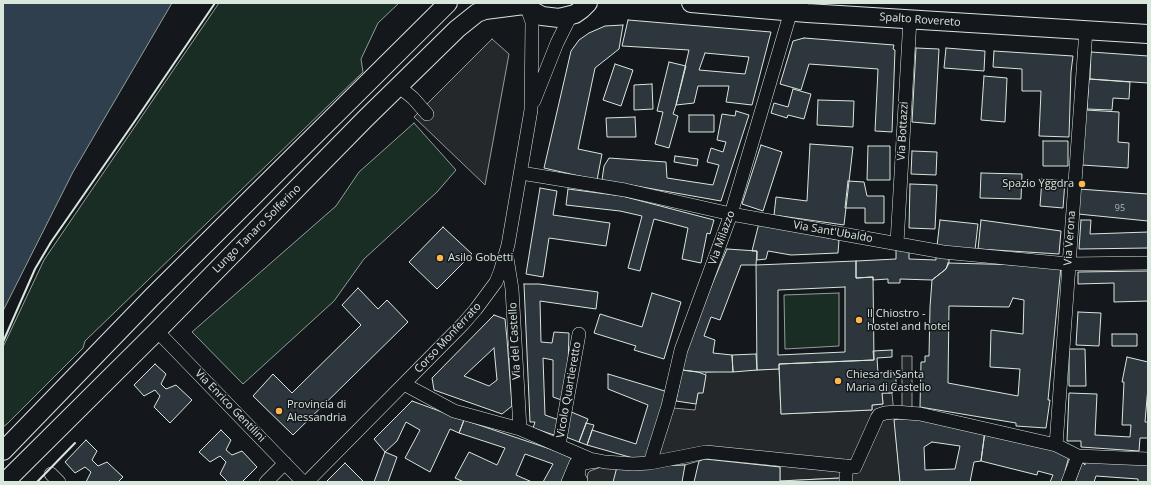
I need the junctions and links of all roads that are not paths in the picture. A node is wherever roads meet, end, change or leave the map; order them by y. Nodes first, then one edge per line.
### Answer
1 (448, 3) edge
2 (588, 3) edge
3 (691, 3) edge
4 (525, 5) edge
5 (791, 11) junction
6 (571, 15) junction
7 (910, 19) junction
8 (1086, 30) junction
9 (1148, 34) edge
10 (398, 86) junction
11 (531, 110) junction
12 (427, 114) dead end
13 (521, 173) junction
14 (731, 214) junction
15 (897, 243) junction
16 (506, 253) junction
17 (1148, 263) edge
18 (1068, 264) junction
19 (157, 331) junction
20 (580, 334) dead end
21 (404, 384) junction
22 (56, 395) junction
23 (520, 429) junction
24 (3, 436) edge
25 (559, 445) junction
26 (1056, 445) junction
27 (3, 451) edge
28 (572, 451) junction
29 (1078, 456) junction
30 (1148, 459) edge
31 (605, 462) junction
32 (285, 463) junction
33 (650, 463) junction
34 (846, 466) junction
35 (582, 481) edge
36 (5, 482) edge
37 (266, 482) edge
38 (303, 482) edge
39 (307, 482) edge
40 (568, 482) edge
41 (846, 482) edge
42 (1068, 482) edge

1 - 22 main road
2 - 6 main road
3 - 5 main road, Spalto Rovereto
4 - 6 main road
4 - 10 main road, Lungo Tanaro Solferino
4 - 11 street, Corso Monferrato
5 - 7 main road, Spalto Rovereto
5 - 14 street, Via Milazzo
6 - 11 street, Corso Monferrato
7 - 8 main road, Spalto Rovereto
7 - 15 street, Via Bottazzi
8 - 9 main road, Spalto Rovereto
8 - 18 street, Via Verona
10 - 12 street
10 - 19 main road, Lungo Tanaro Solferino
11 - 13 street, Corso Monferrato
13 - 14 street, Via Sant'Ubaldo
13 - 16 street, Corso Monferrato
14 - 15 street, Via Sant'Ubaldo
14 - 33 street, Via Milazzo
15 - 18 street, Via Sant'Ubaldo
16 - 21 street, Corso Monferrato
16 - 23 street, Via del Castello
17 - 18 street, Via Sant'Ubaldo
18 - 26 street, Via Verona
19 - 32 street, Via Enrico Gentilini
19 - 36 main road, Lungo Tanaro Solferino
20 - 25 street, Vicolo Quartieretto
21 - 23 street
21 - 39 street, Corso Monferrato
22 - 24 main road
22 - 27 main road
23 - 25 street
25 - 28 street
26 - 29 street
26 - 34 street
28 - 31 street
28 - 40 street
29 - 30 street
29 - 42 street
31 - 33 street
31 - 35 street
32 - 37 street
32 - 38 street, Via Enrico Gentilini
33 - 34 street
34 - 41 street
35 - 40 street

